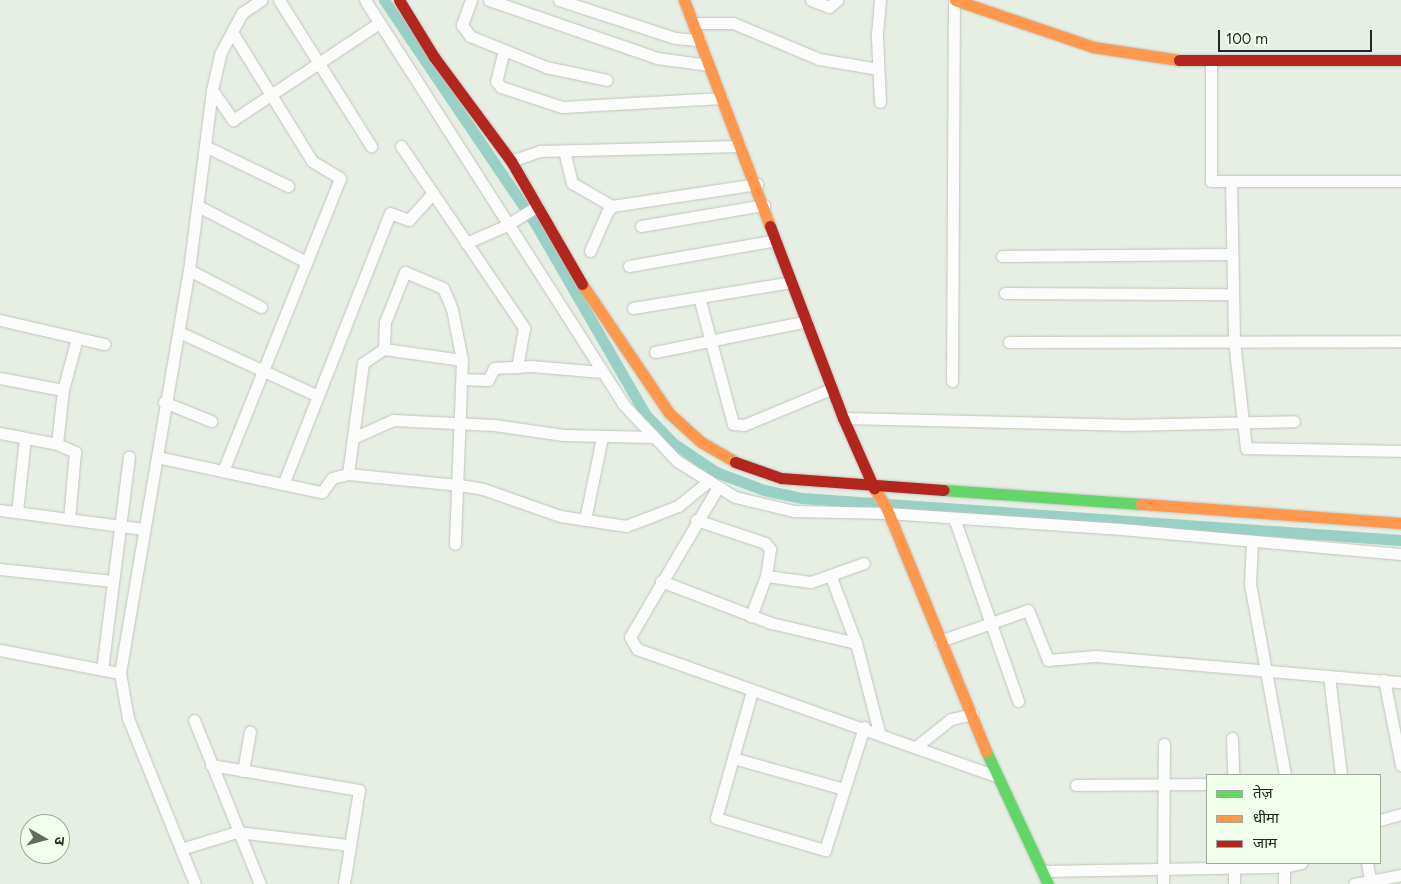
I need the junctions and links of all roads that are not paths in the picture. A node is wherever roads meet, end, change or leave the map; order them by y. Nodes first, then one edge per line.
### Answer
1 (261, 0) edge
2 (279, 0) edge
3 (365, 0) edge
4 (399, 0) edge
5 (471, 0) edge
6 (489, 0) edge
7 (559, 0) edge
8 (684, 0) edge
9 (811, 0) edge
10 (837, 0) edge
11 (880, 0) edge
12 (954, 0) edge
13 (379, 23) junction
14 (694, 24) junction
15 (232, 32) junction
16 (700, 40) junction
17 (504, 50) junction
18 (1211, 60) junction
19 (1401, 60) edge
20 (319, 64) junction
21 (709, 65) junction
22 (878, 69) junction
23 (607, 80) dead end
24 (212, 90) junction
25 (271, 96) junction
26 (722, 98) junction
27 (880, 102) dead end
28 (207, 146) junction
29 (370, 146) dead end
30 (400, 146) dead end
31 (740, 146) junction
32 (564, 151) junction
33 (511, 161) junction
34 (1231, 181) junction
35 (1401, 181) edge
36 (757, 184) junction
37 (288, 186) dead end
38 (433, 193) junction
39 (764, 205) junction
40 (198, 206) junction
41 (612, 206) junction
42 (530, 210) junction
43 (507, 225) junction
44 (640, 226) dead end
45 (776, 240) junction
46 (466, 243) junction
47 (590, 251) dead end
48 (1232, 254) junction
49 (1002, 256) dead end
50 (306, 262) junction
51 (629, 266) dead end
52 (189, 270) junction
53 (791, 282) junction
54 (1005, 293) dead end
55 (1233, 294) junction
56 (699, 297) junction
57 (261, 307) dead end
58 (633, 308) dead end
59 (0, 320) edge
60 (807, 321) junction
61 (179, 332) junction
62 (77, 338) junction
63 (710, 341) junction
64 (1234, 341) junction
65 (1401, 341) edge
66 (1009, 342) dead end
67 (104, 344) dead end
68 (384, 349) junction
69 (655, 352) dead end
70 (462, 360) junction
71 (517, 367) junction
72 (602, 372) junction
73 (262, 373) junction
74 (0, 378) edge
75 (462, 379) junction
76 (952, 381) dead end
77 (831, 389) junction
78 (63, 390) junction
79 (318, 396) junction
80 (164, 402) junction
81 (843, 418) junction
82 (211, 421) dead end
83 (1294, 421) dead end
84 (460, 422) junction
85 (1244, 422) junction
86 (0, 433) edge
87 (602, 437) junction
88 (654, 437) junction
89 (25, 438) junction
90 (353, 438) junction
91 (57, 444) junction
92 (1401, 451) edge
93 (129, 457) dead end
94 (157, 457) junction
95 (222, 471) junction
96 (348, 474) junction
97 (283, 484) junction
98 (714, 484) junction
99 (459, 486) junction
100 (874, 487) junction
101 (0, 510) edge
102 (887, 510) junction
103 (17, 512) junction
104 (954, 518) junction
105 (69, 519) junction
106 (585, 520) junction
107 (696, 520) junction
108 (1401, 523) edge
109 (133, 527) junction
110 (1252, 542) junction
111 (455, 544) dead end
112 (1401, 554) edge
113 (864, 563) dead end
114 (0, 568) edge
115 (766, 576) junction
116 (831, 577) junction
117 (112, 581) junction
118 (661, 581) junction
119 (751, 616) junction
120 (990, 625) junction
121 (940, 641) junction
122 (856, 642) junction
123 (0, 650) edge
124 (1265, 669) junction
125 (111, 672) junction
126 (1329, 676) junction
127 (1384, 680) junction
128 (1401, 682) edge
129 (752, 691) junction
130 (1018, 701) dead end
131 (967, 715) junction
132 (194, 720) dead end
133 (864, 727) junction
134 (250, 732) dead end
135 (879, 732) junction
136 (1232, 738) dead end
137 (1164, 744) dead end
138 (917, 746) junction
139 (733, 758) junction
140 (211, 765) junction
141 (1401, 765) edge
142 (243, 771) junction
143 (1232, 774) edge
144 (1285, 774) edge
145 (1341, 774) edge
146 (996, 776) junction
147 (1206, 784) edge
148 (1076, 785) dead end
149 (1163, 785) junction
150 (844, 788) junction
151 (1401, 814) edge
152 (1381, 820) edge
153 (237, 832) junction
154 (350, 845) junction
155 (181, 849) junction
156 (1367, 864) edge
157 (1284, 865) edge
158 (1234, 866) edge
159 (1163, 870) junction
160 (1042, 871) junction
161 (1401, 874) edge
162 (1370, 882) edge
163 (195, 884) edge
164 (260, 884) edge
165 (344, 884) edge
166 (1048, 884) edge
167 (1163, 884) edge
168 (1234, 884) edge
169 (1284, 884) edge
170 (1354, 884) edge

1 - 15 street
2 - 20 street
3 - 13 street
4 - 33 street
5 - 17 street
6 - 21 street
7 - 16 street
8 - 14 street
9 - 10 street
11 - 22 street
12 - 18 street
12 - 76 street
13 - 20 street
13 - 43 street
14 - 16 street
14 - 22 street
15 - 24 street
15 - 25 street
16 - 21 street
17 - 23 street
17 - 26 street
18 - 19 street
18 - 34 street
20 - 25 street
20 - 29 street
21 - 26 street
22 - 27 street
24 - 25 street
24 - 28 street
25 - 50 street
26 - 31 street
28 - 37 street
28 - 40 street
30 - 38 street
31 - 32 street
31 - 36 street
32 - 33 street
32 - 41 street
33 - 42 street
34 - 35 street
34 - 48 street
36 - 39 street
36 - 41 street
38 - 46 street
38 - 79 street
39 - 44 street
39 - 45 street
40 - 50 street
40 - 52 street
41 - 47 street
42 - 43 street
42 - 100 street
43 - 46 street
43 - 72 street
45 - 51 street
45 - 53 street
46 - 71 street
48 - 49 street
48 - 55 street
50 - 73 street
52 - 57 street
52 - 61 street
53 - 56 street
53 - 60 street
54 - 55 street
55 - 64 street
56 - 58 street
56 - 63 street
59 - 62 street
60 - 63 street
60 - 77 street
61 - 73 street
61 - 80 street
62 - 67 street
62 - 78 street
63 - 69 street
63 - 77 street
64 - 65 street
64 - 66 street
64 - 85 street
68 - 70 street
68 - 70 street
68 - 90 street
70 - 75 street
71 - 72 street
71 - 75 street
72 - 88 street
73 - 79 street
73 - 95 street
74 - 78 street
75 - 84 street
77 - 81 street
78 - 91 street
79 - 97 street
80 - 82 street
80 - 94 street
81 - 85 street
81 - 100 street
83 - 85 street
84 - 87 street
84 - 90 street
84 - 99 street
85 - 92 street
86 - 89 street
87 - 88 street
87 - 106 street
88 - 98 street
89 - 91 street
89 - 103 street
90 - 96 street
91 - 105 street
93 - 109 street
94 - 95 street
94 - 109 street
95 - 97 street
96 - 97 street
96 - 99 street
98 - 102 street
98 - 106 street
98 - 107 street
99 - 106 street
99 - 111 street
100 - 102 street
100 - 108 street
101 - 103 street
102 - 104 street
102 - 121 street
103 - 105 street
104 - 110 street
104 - 120 street
105 - 109 street
107 - 115 street
107 - 118 street
109 - 117 street
109 - 125 street
110 - 112 street
110 - 124 street
113 - 116 street
114 - 117 street
115 - 116 street
115 - 119 street
116 - 122 street
117 - 125 street
118 - 119 street
118 - 129 street
119 - 122 street
120 - 121 street
120 - 124 street
120 - 130 street
121 - 131 street
122 - 135 street
123 - 125 street
124 - 126 street
124 - 144 street
125 - 155 street
126 - 127 street
126 - 145 street
127 - 128 street
127 - 141 street
129 - 133 street
129 - 139 street
131 - 138 street
131 - 146 street
132 - 140 street
133 - 135 street
133 - 150 street
134 - 142 street
135 - 138 street
136 - 143 street
137 - 149 street
138 - 146 street
139 - 150 street
139 - 150 street
140 - 142 street
140 - 153 street
142 - 154 street
146 - 160 street
147 - 149 street
148 - 149 street
149 - 159 street
151 - 152 street
153 - 154 street
153 - 155 street
153 - 164 street
154 - 165 street
155 - 163 street
156 - 162 street
157 - 158 street
157 - 169 street
158 - 159 street
158 - 168 street
159 - 160 street
159 - 167 street
160 - 166 street
161 - 162 street
162 - 170 street

